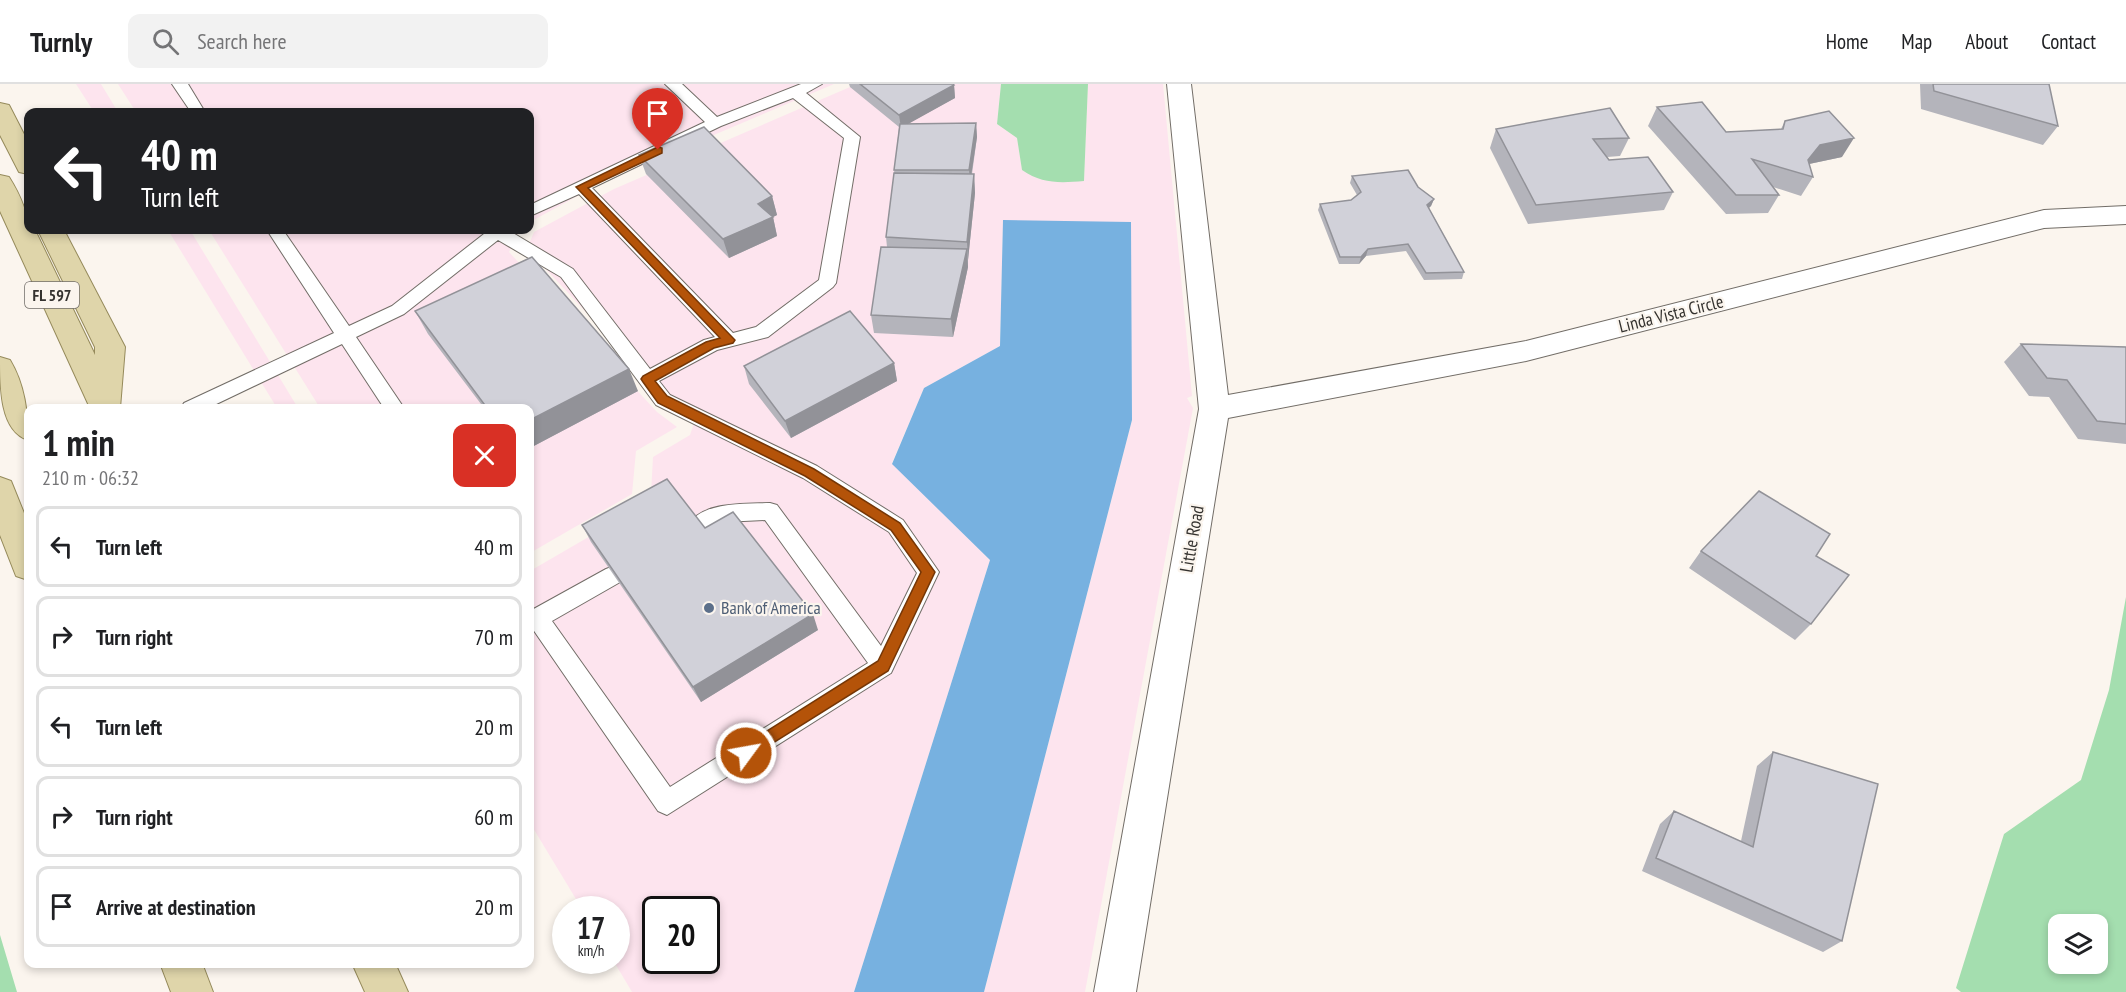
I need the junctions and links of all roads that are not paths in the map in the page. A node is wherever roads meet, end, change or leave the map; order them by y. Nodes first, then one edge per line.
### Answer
1 (180, 84) edge
2 (673, 84) edge
3 (814, 84) edge
4 (1179, 84) edge
5 (795, 92) junction
6 (195, 108) edge
7 (0, 110) edge
8 (715, 123) junction
9 (24, 158) edge
10 (0, 183) edge
11 (581, 187) junction
12 (534, 209) edge
13 (2126, 215) edge
14 (53, 234) edge
15 (278, 234) edge
16 (494, 234) edge
17 (503, 234) edge
18 (344, 335) junction
19 (729, 340) junction
20 (0, 368) edge
21 (647, 379) junction
22 (103, 404) edge
23 (105, 404) edge
24 (199, 404) edge
25 (391, 404) edge
26 (1214, 409) junction
27 (24, 425) edge
28 (0, 490) edge
29 (698, 527) edge
30 (24, 555) edge
31 (614, 575) edge
32 (534, 611) edge
33 (883, 666) junction
34 (183, 968) edge
35 (375, 968) edge
36 (192, 992) edge
37 (387, 992) edge
38 (1115, 992) edge

1 - 6 lane
2 - 8 lane
3 - 5 lane
4 - 26 street, Little Road
5 - 8 lane
5 - 19 lane
7 - 9 main road
8 - 11 lane
10 - 22 main road, FL 597
11 - 12 lane
11 - 19 lane
13 - 26 street, Linda Vista Circle
14 - 23 main road
15 - 18 lane
16 - 18 lane
17 - 21 lane
18 - 24 lane
18 - 25 lane
19 - 21 lane
20 - 27 main road
21 - 33 lane
26 - 38 street, Little Road
28 - 30 main road
29 - 33 lane
31 - 32 lane
32 - 33 lane
34 - 36 main road
35 - 37 main road

